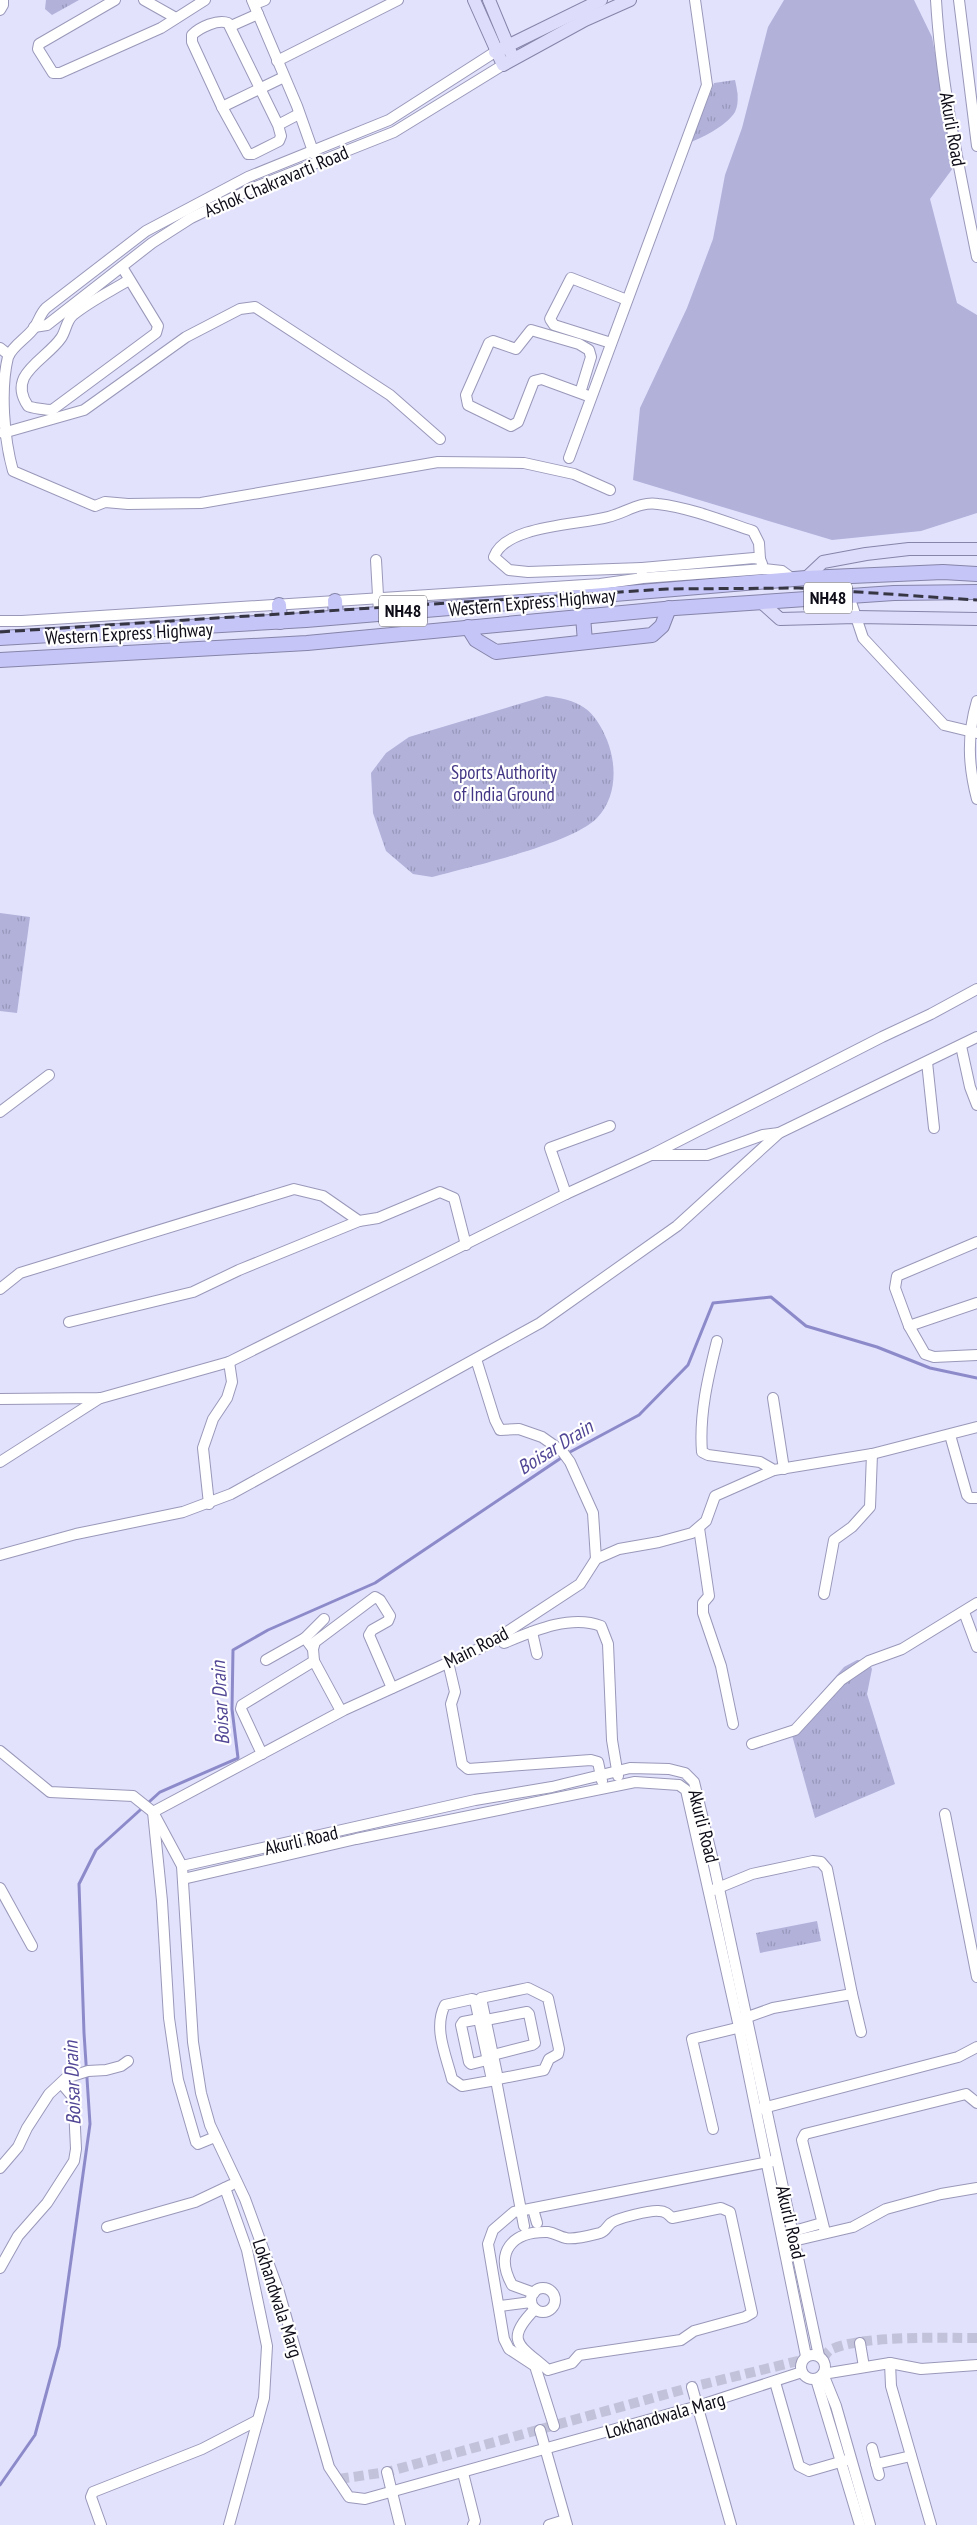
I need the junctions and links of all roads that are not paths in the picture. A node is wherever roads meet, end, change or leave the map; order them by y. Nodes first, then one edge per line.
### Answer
1 (2, 0) edge
2 (115, 0) edge
3 (144, 0) edge
4 (205, 0) edge
5 (252, 0) edge
6 (257, 0) edge
7 (265, 0) edge
8 (398, 0) edge
9 (474, 0) edge
10 (489, 0) edge
11 (601, 0) edge
12 (630, 0) edge
13 (695, 0) edge
14 (936, 0) edge
15 (959, 0) edge
16 (0, 10) edge
17 (258, 14) junction
18 (176, 18) junction
19 (231, 26) junction
20 (508, 46) junction
21 (495, 52) junction
22 (277, 61) junction
23 (508, 62) junction
24 (284, 77) junction
25 (261, 88) junction
26 (222, 106) junction
27 (300, 114) junction
28 (278, 125) junction
29 (977, 146) edge
30 (312, 150) junction
31 (317, 163) junction
32 (146, 231) junction
33 (152, 243) junction
34 (977, 257) edge
35 (122, 268) junction
36 (88, 276) junction
37 (129, 280) junction
38 (95, 288) junction
39 (627, 300) junction
40 (46, 308) junction
41 (54, 318) junction
42 (34, 327) junction
43 (63, 334) junction
44 (611, 343) junction
45 (0, 348) edge
46 (9, 355) junction
47 (3, 370) edge
48 (580, 393) junction
49 (592, 397) junction
50 (3, 433) junction
51 (440, 439) dead end
52 (569, 458) dead end
53 (610, 490) dead end
54 (977, 549) edge
55 (376, 560) dead end
56 (764, 570) junction
57 (642, 573) junction
58 (977, 574) edge
59 (800, 579) junction
60 (977, 592) edge
61 (849, 596) junction
62 (378, 598) junction
63 (336, 601) junction
64 (762, 602) junction
65 (279, 604) junction
66 (669, 608) junction
67 (379, 613) junction
68 (584, 616) junction
69 (336, 617) junction
70 (856, 617) junction
71 (977, 620) edge
72 (0, 621) edge
73 (280, 622) junction
74 (468, 627) junction
75 (0, 638) edge
76 (585, 642) junction
77 (0, 660) edge
78 (977, 701) edge
79 (973, 732) edge
80 (977, 799) edge
81 (977, 989) edge
82 (977, 1038) edge
83 (961, 1046) junction
84 (927, 1062) junction
85 (49, 1075) dead end
86 (977, 1105) edge
87 (0, 1112) edge
88 (610, 1126) dead end
89 (934, 1128) dead end
90 (779, 1133) junction
91 (652, 1155) junction
92 (566, 1194) junction
93 (359, 1221) junction
94 (977, 1242) edge
95 (466, 1244) junction
96 (0, 1288) edge
97 (977, 1303) edge
98 (69, 1322) dead end
99 (909, 1326) junction
100 (717, 1341) dead end
101 (977, 1356) edge
102 (476, 1359) junction
103 (229, 1362) junction
104 (101, 1398) junction
105 (773, 1398) dead end
106 (0, 1399) edge
107 (977, 1427) edge
108 (950, 1436) junction
109 (872, 1454) junction
110 (0, 1462) edge
111 (779, 1470) junction
112 (977, 1498) edge
113 (209, 1504) junction
114 (699, 1528) junction
115 (0, 1555) edge
116 (596, 1559) junction
117 (824, 1594) dead end
118 (977, 1603) edge
119 (964, 1612) junction
120 (324, 1619) dead end
121 (532, 1632) junction
122 (306, 1638) junction
123 (504, 1643) dead end
124 (977, 1646) edge
125 (313, 1649) junction
126 (537, 1654) dead end
127 (266, 1660) dead end
128 (314, 1661) junction
129 (448, 1662) junction
130 (392, 1688) junction
131 (342, 1712) junction
132 (733, 1724) dead end
133 (752, 1744) dead end
134 (0, 1751) edge
135 (262, 1754) junction
136 (617, 1771) junction
137 (685, 1773) junction
138 (601, 1775) junction
139 (619, 1785) junction
140 (679, 1785) junction
141 (603, 1788) junction
142 (519, 1793) junction
143 (475, 1800) junction
144 (521, 1805) junction
145 (152, 1811) junction
146 (478, 1812) junction
147 (696, 1813) junction
148 (945, 1814) dead end
149 (182, 1866) junction
150 (183, 1880) junction
151 (0, 1888) edge
152 (714, 1890) junction
153 (32, 1946) dead end
154 (977, 1977) edge
155 (852, 1994) junction
156 (482, 2020) junction
157 (743, 2024) junction
158 (861, 2032) dead end
159 (977, 2047) edge
160 (490, 2057) junction
161 (128, 2061) dead end
162 (495, 2080) junction
163 (64, 2081) junction
164 (977, 2103) edge
165 (761, 2109) junction
166 (713, 2129) dead end
167 (215, 2137) junction
168 (772, 2161) junction
169 (0, 2168) edge
170 (236, 2182) junction
171 (225, 2188) junction
172 (977, 2188) edge
173 (533, 2209) junction
174 (520, 2211) junction
175 (537, 2223) dead end
176 (524, 2226) dead end
177 (107, 2227) dead end
178 (823, 2228) junction
179 (794, 2236) junction
180 (781, 2239) junction
181 (0, 2268) edge
182 (533, 2301) junction
183 (500, 2306) junction
184 (860, 2343) dead end
185 (806, 2356) junction
186 (819, 2356) junction
187 (890, 2363) junction
188 (977, 2365) edge
189 (864, 2367) junction
190 (802, 2372) junction
191 (820, 2377) junction
192 (545, 2380) dead end
193 (775, 2382) junction
194 (692, 2387) dead end
195 (544, 2394) junction
196 (698, 2406) junction
197 (258, 2420) junction
198 (554, 2426) dead end
199 (540, 2430) dead end
200 (872, 2448) dead end
201 (547, 2450) junction
202 (911, 2456) junction
203 (851, 2459) junction
204 (841, 2462) junction
205 (876, 2464) junction
206 (388, 2472) dead end
207 (463, 2473) junction
208 (879, 2475) dead end
209 (392, 2492) junction
210 (566, 2523) edge
211 (101, 2525) edge
212 (229, 2525) edge
213 (400, 2525) edge
214 (473, 2525) edge
215 (549, 2525) edge
216 (731, 2525) edge
217 (860, 2525) edge
218 (870, 2525) edge
219 (931, 2525) edge

1 - 16 street
2 - 18 street
3 - 18 street
4 - 18 street
5 - 17 street
6 - 7 street
8 - 22 street
9 - 21 main road
10 - 20 main road
11 - 20 main road
12 - 23 main road
13 - 39 street
14 - 34 street, Akurli Road
15 - 29 street, Akurli Road
17 - 19 street
17 - 22 street
19 - 25 street
19 - 26 street
20 - 21 main road
20 - 23 main road
21 - 23 main road
21 - 30 street, Ashok Chakravarti Road
22 - 24 street
23 - 31 street, Ashok Chakravarti Road
24 - 25 street
24 - 27 street
25 - 26 street
25 - 28 street
26 - 28 street
27 - 28 street
27 - 30 street
30 - 31 street
30 - 32 street, Ashok Chakravarti Road
31 - 33 street, Ashok Chakravarti Road
32 - 33 street
32 - 36 street, Ashok Chakravarti Road
33 - 35 street, Ashok Chakravarti Road
35 - 37 street
35 - 38 street, Ashok Chakravarti Road
36 - 38 street
36 - 40 street, Ashok Chakravarti Road
37 - 43 street
37 - 43 street
38 - 41 street, Ashok Chakravarti Road
39 - 44 street
39 - 44 street
40 - 41 street
40 - 42 street, Ashok Chakravarti Road
41 - 42 street, Ashok Chakravarti Road
41 - 43 street
42 - 46 street, Ashok Chakravarti Road
44 - 49 street
45 - 46 street
46 - 47 street
47 - 50 street
48 - 48 street
48 - 49 street
49 - 52 street
50 - 51 street
50 - 53 street
54 - 59 main road
55 - 62 street
56 - 57 street
56 - 57 street
56 - 59 highway, Western Express Highway / NH48
56 - 67 highway, Western Express Highway / NH48
57 - 62 street
58 - 59 highway, Western Express Highway / NH48
60 - 61 highway, Western Express Highway / NH48
61 - 64 highway, Western Express Highway / NH48
61 - 70 street
62 - 63 street
62 - 67 street
63 - 65 street
63 - 69 highway
64 - 66 highway, Western Express Highway / NH48
64 - 70 main road
65 - 72 street
65 - 73 highway
66 - 68 highway, Western Express Highway / NH48
66 - 76 highway
67 - 69 highway, Western Express Highway / NH48
68 - 74 highway, Western Express Highway / NH48
68 - 76 highway
69 - 73 highway, Western Express Highway / NH48
70 - 71 main road
70 - 79 street
73 - 75 highway, Western Express Highway / NH48
74 - 76 highway
74 - 77 highway, Western Express Highway / NH48
78 - 79 street
79 - 80 street
81 - 91 street
82 - 83 street
83 - 84 street
83 - 86 street
84 - 89 street
84 - 90 street
85 - 87 street
88 - 92 street
90 - 91 street
90 - 102 street
91 - 92 street
92 - 95 street
93 - 95 street
93 - 96 street
93 - 98 street
94 - 99 street
95 - 103 street
97 - 99 street
99 - 101 street
100 - 111 street
102 - 113 street
102 - 116 street
103 - 104 street
103 - 113 street
104 - 106 street
104 - 110 street
105 - 111 street
107 - 108 street
108 - 109 street
108 - 112 street
109 - 111 street
109 - 117 street
111 - 114 street
113 - 115 street
114 - 116 street
114 - 132 street
116 - 129 street, Main Road
118 - 119 street
119 - 124 street
119 - 133 street
120 - 122 street
121 - 123 street
121 - 126 street
121 - 136 street
122 - 125 street
122 - 127 street
125 - 128 street
125 - 130 street
128 - 131 street
128 - 135 street
129 - 130 street, Main Road
129 - 138 street
130 - 131 street, Main Road
131 - 135 street, Main Road
134 - 145 street, Lokhandwala Marg
135 - 145 street, Main Road
136 - 137 street, Akurli Road
136 - 138 street, Akurli Road
136 - 139 street
137 - 140 street
137 - 147 street, Akurli Road
138 - 141 street
138 - 142 street, Akurli Road
139 - 140 street, Akurli Road
139 - 141 street, Akurli Road
140 - 147 street, Akurli Road
141 - 144 street, Akurli Road
142 - 143 street, Akurli Road
142 - 144 street
143 - 146 street
143 - 149 street, Akurli Road
144 - 146 street, Akurli Road
145 - 149 street, Lokhandwala Marg
145 - 167 street
146 - 150 street, Akurli Road
147 - 152 street, Akurli Road
148 - 154 street
149 - 150 street, Lokhandwala Marg
150 - 167 street, Lokhandwala Marg
151 - 153 street
152 - 155 street
152 - 157 street, Akurli Road
155 - 157 street
155 - 158 street
156 - 160 street
156 - 160 street
156 - 160 street
156 - 162 street
156 - 162 street
157 - 165 street, Akurli Road
157 - 166 street
159 - 165 street
160 - 162 street
161 - 163 street
162 - 174 street
163 - 169 street
163 - 181 street
164 - 178 street
165 - 168 street, Akurli Road
167 - 170 street, Lokhandwala Marg
168 - 173 street
168 - 179 street, Akurli Road
168 - 180 street, Akurli Road
170 - 171 street
170 - 209 street, Lokhandwala Marg
171 - 177 street
171 - 197 street
172 - 178 street
173 - 174 street
173 - 175 street
174 - 176 street
174 - 183 street
178 - 179 street
179 - 180 street
179 - 186 street, Akurli Road
180 - 185 street, Akurli Road
182 - 182 street
182 - 183 street
183 - 195 street
184 - 189 street
185 - 186 street
185 - 190 street
186 - 191 street
187 - 188 street
187 - 189 street
187 - 202 street
189 - 191 street
190 - 191 street
190 - 193 street, Lokhandwala Marg
191 - 203 street
191 - 204 street
192 - 195 street
193 - 196 street, Lokhandwala Marg
193 - 204 street
194 - 196 street
195 - 198 street
196 - 201 street, Lokhandwala Marg
196 - 216 street
197 - 211 street
197 - 212 street
199 - 201 street
200 - 205 street
201 - 207 street, Lokhandwala Marg
201 - 210 street
202 - 205 street
202 - 219 street
203 - 204 street
203 - 218 street
204 - 217 street
205 - 208 street
206 - 209 street
207 - 209 street, Lokhandwala Marg
207 - 214 street
209 - 213 street
210 - 215 street

